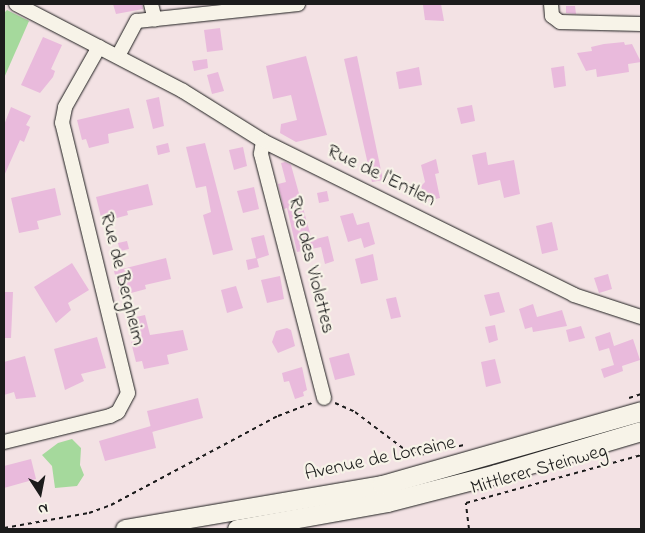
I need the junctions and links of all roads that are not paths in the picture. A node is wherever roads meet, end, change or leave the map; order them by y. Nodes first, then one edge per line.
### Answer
1 (16, 4) edge
2 (151, 4) edge
3 (298, 4) edge
4 (551, 4) edge
5 (155, 20) junction
6 (641, 24) edge
7 (99, 47) junction
8 (118, 56) junction
9 (263, 140) junction
10 (638, 317) edge
11 (324, 398) road end
12 (641, 412) edge
13 (641, 431) edge
14 (4, 442) edge
15 (125, 529) edge
16 (237, 529) edge

1 - 7 street, Rue de l'Entlen
2 - 5 street
3 - 5 street
4 - 6 street
5 - 8 street
7 - 8 street, Rue de l'Entlen
7 - 14 street, Rue de Bergheim
8 - 9 street, Rue de l'Entlen
9 - 10 street, Rue de l'Entlen
9 - 11 street, Rue des Violettes
12 - 15 main road, Avenue de Lorraine
13 - 16 main road, Avenue de Lorraine

